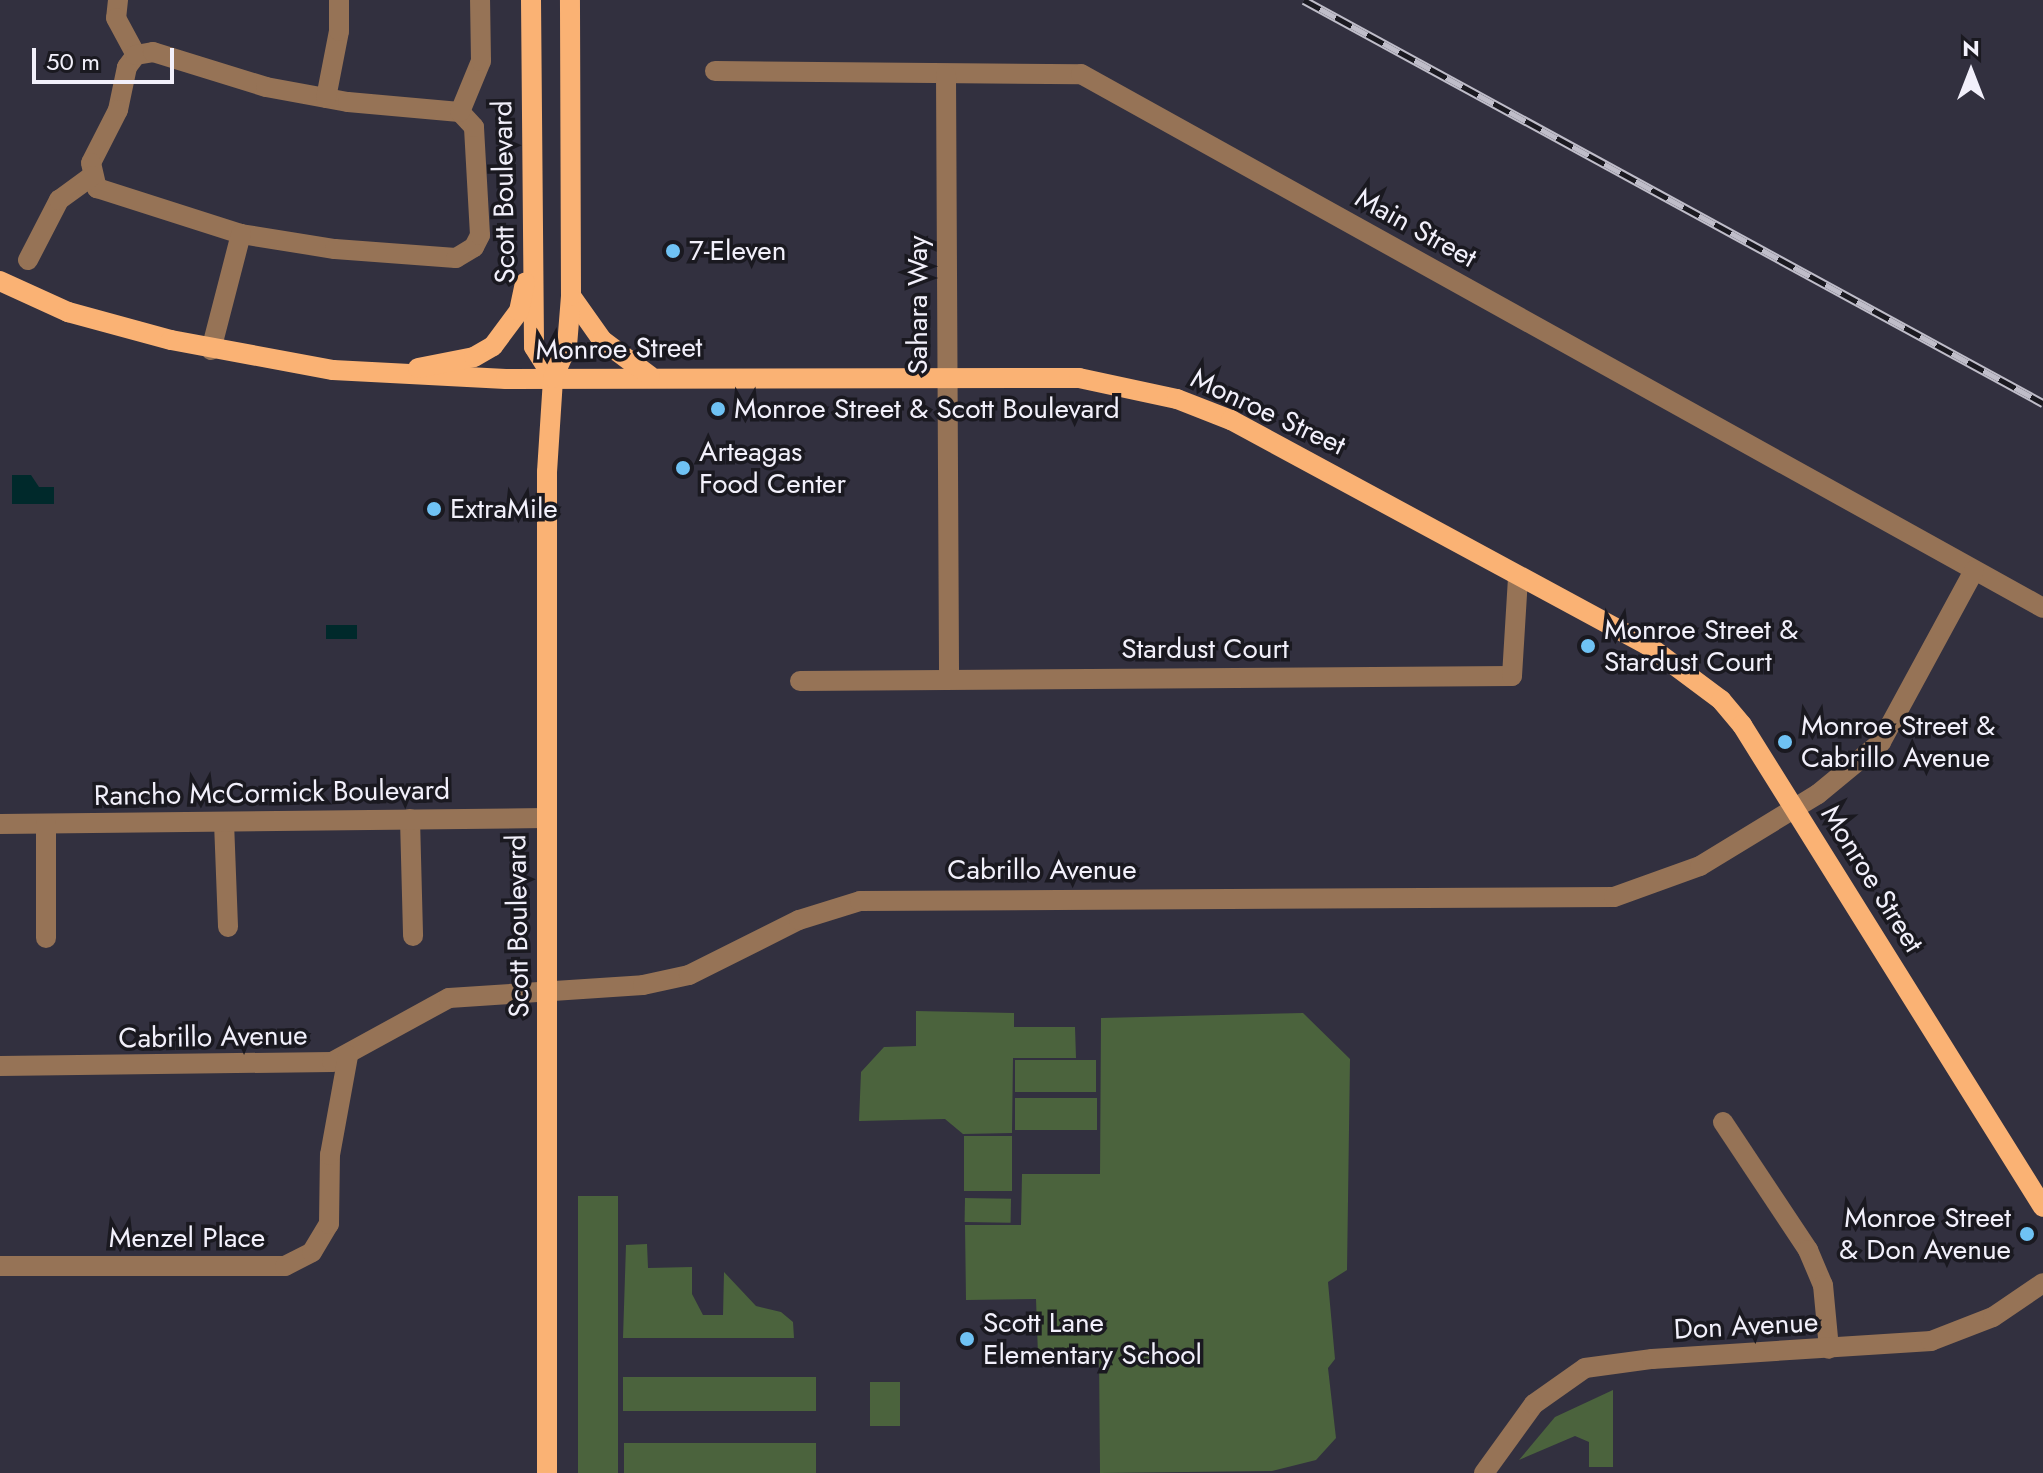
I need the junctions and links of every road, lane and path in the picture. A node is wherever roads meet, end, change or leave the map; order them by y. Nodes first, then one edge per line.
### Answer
1 (118, 0) edge
2 (339, 0) edge
3 (480, 0) edge
4 (531, 0) edge
5 (570, 0) edge
6 (136, 55) junction
7 (715, 71) dead end
8 (946, 75) junction
9 (326, 98) junction
10 (460, 112) junction
11 (92, 176) junction
12 (241, 234) junction
13 (533, 240) junction
14 (28, 260) dead end
15 (0, 281) edge
16 (571, 296) junction
17 (211, 350) junction
18 (390, 374) junction
19 (650, 376) junction
20 (946, 376) junction
21 (553, 378) junction
22 (1974, 571) junction
23 (1518, 578) junction
24 (2043, 608) edge
25 (949, 678) junction
26 (800, 681) dead end
27 (1795, 810) junction
28 (545, 818) junction
29 (410, 819) junction
30 (224, 822) junction
31 (0, 824) edge
32 (46, 824) junction
33 (228, 927) dead end
34 (413, 936) dead end
35 (46, 938) dead end
36 (547, 991) junction
37 (348, 1056) junction
38 (0, 1066) edge
39 (1723, 1122) dead end
40 (2043, 1207) edge
41 (0, 1266) edge
42 (2043, 1283) edge
43 (1829, 1349) junction
44 (547, 1473) edge
45 (1484, 1473) edge

1 - 6 street
2 - 9 street
3 - 10 street
4 - 13 main road, Scott Boulevard
5 - 16 main road, Scott Boulevard
6 - 9 street
6 - 11 street
7 - 8 street, Main Street
8 - 20 street, Sahara Way
8 - 22 street, Main Street
9 - 10 street
10 - 12 street
11 - 12 street
11 - 14 street
12 - 17 street
13 - 18 main road
13 - 21 main road, Scott Boulevard
15 - 17 main road, Monroe Street
16 - 19 main road
16 - 21 main road, Scott Boulevard
17 - 18 main road, Monroe Street
18 - 21 main road, Monroe Street
19 - 20 main road, Monroe Street
19 - 21 main road, Monroe Street
20 - 23 main road, Monroe Street
20 - 25 street, Sahara Way
21 - 28 main road, Scott Boulevard
22 - 24 street, Main Street
22 - 27 street, Cabrillo Avenue
23 - 25 street, Stardust Court
23 - 27 main road, Monroe Street
25 - 26 street, Stardust Court
27 - 36 street, Cabrillo Avenue
27 - 40 main road, Monroe Street
28 - 29 street, Rancho McCormick Boulevard
28 - 36 main road, Scott Boulevard
29 - 30 street, Rancho McCormick Boulevard
29 - 34 street
30 - 32 street, Rancho McCormick Boulevard
30 - 33 street
31 - 32 street, Rancho McCormick Boulevard
32 - 35 street
36 - 37 street, Cabrillo Avenue
36 - 44 main road, Scott Boulevard
37 - 38 street, Cabrillo Avenue
37 - 41 street, Menzel Place
39 - 43 street
42 - 43 street, Don Avenue
43 - 45 street, Don Avenue

